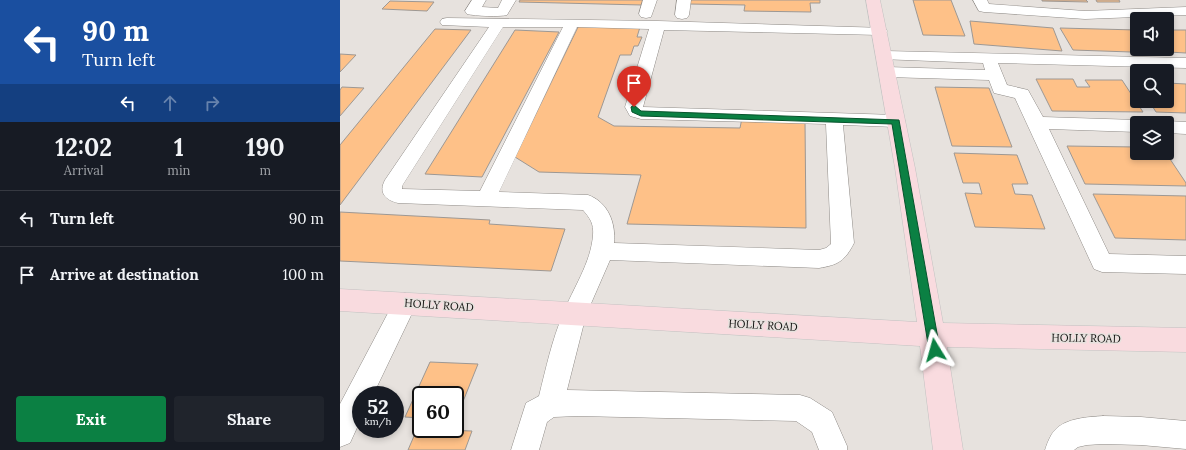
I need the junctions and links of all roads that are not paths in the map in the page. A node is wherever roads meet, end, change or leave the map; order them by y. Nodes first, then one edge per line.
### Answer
1 (479, 0) edge
2 (650, 0) edge
3 (684, 0) edge
4 (980, 0) edge
5 (503, 11) edge
6 (1186, 11) edge
7 (682, 15) junction
8 (876, 16) edge
9 (652, 19) junction
10 (447, 22) dead end
11 (572, 23) junction
12 (989, 59) junction
13 (1186, 63) edge
14 (886, 64) junction
15 (994, 75) junction
16 (834, 120) junction
17 (896, 122) junction
18 (1037, 123) junction
19 (1130, 126) edge
20 (1174, 127) edge
21 (1186, 128) edge
22 (486, 199) junction
23 (602, 251) junction
24 (1186, 265) edge
25 (340, 300) edge
26 (405, 302) junction
27 (574, 314) junction
28 (933, 335) junction
29 (1186, 340) edge
30 (550, 404) junction
31 (340, 433) edge
32 (1186, 435) edge
33 (525, 450) edge
34 (833, 450) edge
35 (948, 450) edge
36 (1059, 450) edge

1 - 5 street
2 - 9 street
3 - 7 street
4 - 6 street
5 - 9 street
5 - 10 street
5 - 11 street
5 - 22 street
7 - 8 street
7 - 9 street
8 - 9 street
8 - 14 main road
9 - 11 street
9 - 16 street
11 - 22 street
12 - 13 street
12 - 14 street
12 - 15 street
14 - 15 street
14 - 17 main road
15 - 18 street
16 - 17 street
16 - 23 street
17 - 28 main road
18 - 19 street
18 - 24 street
20 - 21 street
22 - 23 street
23 - 27 street
25 - 26 main road, HOLLY ROAD
26 - 27 main road, HOLLY ROAD
26 - 31 street
27 - 28 main road, HOLLY ROAD
27 - 30 street
28 - 29 main road, HOLLY ROAD
28 - 35 main road
30 - 33 street
30 - 34 street
32 - 36 street

